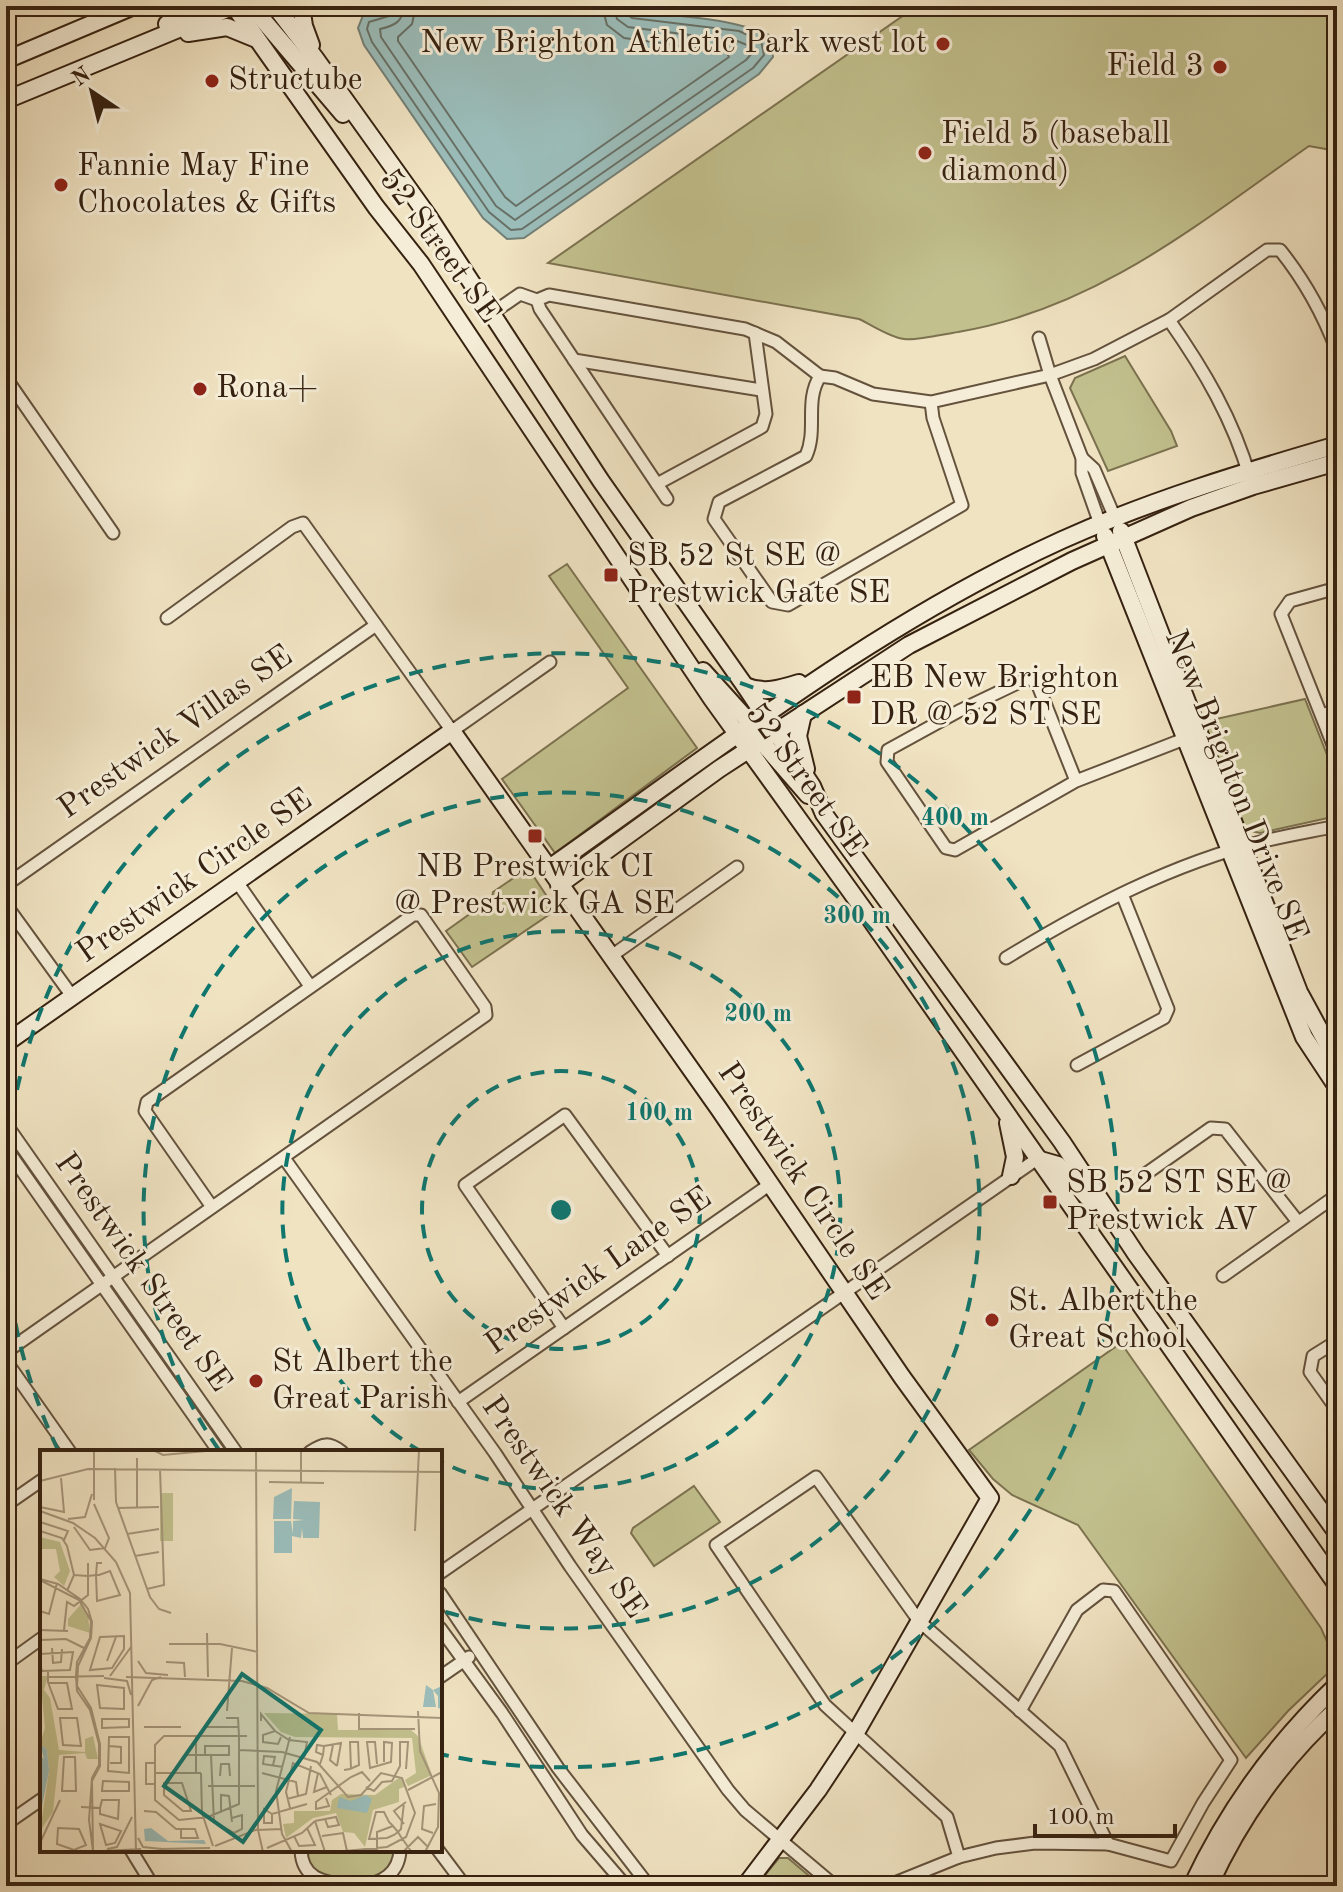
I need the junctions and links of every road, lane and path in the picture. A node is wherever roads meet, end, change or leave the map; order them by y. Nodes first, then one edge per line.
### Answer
1 (134, 6) edge
2 (199, 6) edge
3 (234, 6) edge
4 (251, 6) edge
5 (275, 6) edge
6 (301, 6) edge
7 (256, 39) junction
8 (140, 44) junction
9 (315, 58) junction
10 (6, 60) edge
11 (6, 100) edge
12 (373, 142) junction
13 (537, 300) junction
14 (491, 314) junction
15 (1169, 320) junction
16 (755, 333) junction
17 (1039, 338) dead end
18 (1337, 351) edge
19 (574, 360) junction
20 (1050, 375) junction
21 (820, 376) junction
22 (6, 378) edge
23 (761, 390) junction
24 (931, 402) junction
25 (1337, 445) edge
26 (1337, 462) edge
27 (1250, 478) junction
28 (657, 484) junction
29 (667, 499) dead end
30 (1108, 521) junction
31 (113, 533) dead end
32 (1116, 541) junction
33 (1337, 588) edge
34 (167, 618) dead end
35 (376, 625) junction
36 (681, 651) junction
37 (550, 662) dead end
38 (816, 678) junction
39 (745, 686) junction
40 (712, 699) junction
41 (1337, 710) edge
42 (803, 714) junction
43 (1322, 715) junction
44 (749, 724) junction
45 (452, 731) junction
46 (1193, 735) junction
47 (761, 741) junction
48 (715, 749) junction
49 (1337, 755) edge
50 (719, 769) junction
51 (1076, 781) junction
52 (770, 782) junction
53 (812, 786) junction
54 (824, 814) junction
55 (1337, 826) edge
56 (1238, 849) junction
57 (737, 867) dead end
58 (548, 869) junction
59 (237, 882) junction
60 (6, 885) edge
61 (559, 885) junction
62 (1122, 894) junction
63 (6, 905) edge
64 (610, 957) junction
65 (1006, 958) dead end
66 (310, 986) junction
67 (72, 996) junction
68 (6, 1043) edge
69 (1337, 1062) edge
70 (1077, 1065) dead end
71 (1337, 1087) edge
72 (1006, 1114) junction
73 (6, 1124) edge
74 (1062, 1142) junction
75 (6, 1148) edge
76 (284, 1158) junction
77 (1037, 1159) junction
78 (1147, 1173) dead end
79 (1011, 1176) junction
80 (769, 1185) junction
81 (1337, 1195) edge
82 (212, 1207) junction
83 (1298, 1222) junction
84 (1126, 1238) junction
85 (668, 1256) junction
86 (1223, 1276) dead end
87 (113, 1277) junction
88 (102, 1285) junction
89 (843, 1293) junction
90 (564, 1328) junction
91 (1337, 1341) edge
92 (6, 1352) edge
93 (6, 1361) edge
94 (458, 1402) junction
95 (1337, 1410) edge
96 (69, 1450) edge
97 (218, 1450) edge
98 (235, 1450) edge
99 (314, 1450) edge
100 (338, 1450) edge
101 (40, 1481) edge
102 (6, 1505) edge
103 (533, 1509) junction
104 (1337, 1533) edge
105 (1319, 1558) junction
106 (442, 1572) edge
107 (1337, 1574) edge
108 (1337, 1585) edge
109 (442, 1596) edge
110 (919, 1621) junction
111 (442, 1631) edge
112 (40, 1639) edge
113 (479, 1650) junction
114 (463, 1661) junction
115 (6, 1664) edge
116 (442, 1676) edge
117 (1337, 1685) edge
118 (1337, 1709) edge
119 (1020, 1711) junction
120 (855, 1734) junction
121 (40, 1800) edge
122 (6, 1824) edge
123 (780, 1841) junction
124 (1108, 1844) junction
125 (132, 1852) edge
126 (301, 1852) edge
127 (400, 1852) edge
128 (440, 1852) edge
129 (959, 1857) junction
130 (153, 1886) edge
131 (350, 1886) edge
132 (358, 1886) edge
133 (465, 1886) edge
134 (626, 1886) edge
135 (649, 1886) edge
136 (745, 1886) edge
137 (835, 1886) edge
138 (887, 1886) edge
139 (1192, 1886) edge
140 (1209, 1886) edge

1 - 10 main road
2 - 8 main road
3 - 7 main road, 52 Street SE
3 - 8 main road
4 - 12 main road
5 - 9 main road, 52 Street SE
6 - 9 main road
7 - 8 main road
7 - 36 main road, 52 Street SE
8 - 11 main road
9 - 12 main road, 52 Street SE
12 - 14 main road, 52 Street SE
13 - 14 street
13 - 16 street
13 - 19 street
14 - 39 main road, 52 Street SE
15 - 18 street
15 - 20 street
15 - 27 street
16 - 21 street
16 - 23 street
17 - 20 street
19 - 23 street
19 - 28 street
20 - 24 street
20 - 30 street
21 - 24 street
21 - 24 street
22 - 31 street
23 - 28 street
25 - 27 main road
26 - 27 main road
27 - 30 main road
27 - 32 main road
28 - 29 street
30 - 32 main road, New Brighton Drive SE
30 - 38 main road
32 - 42 main road
32 - 46 main road, New Brighton Drive SE
33 - 43 street
34 - 35 street
35 - 45 street
35 - 60 street, Prestwick Villas SE
36 - 40 main road, 52 Street SE
36 - 44 main road
37 - 45 street
38 - 39 main road
38 - 44 main road
39 - 44 main road, 52 Street SE
40 - 44 main road, 52 Street SE
40 - 48 main road
41 - 43 street
42 - 47 main road
42 - 53 main road
43 - 49 street
44 - 47 main road, 52 Street SE
44 - 47 main road
44 - 48 main road
45 - 58 main road, Prestwick Circle SE
45 - 59 main road, Prestwick Circle SE
46 - 51 street
46 - 56 main road, New Brighton Drive SE
47 - 50 main road
47 - 52 main road, 52 Street SE
47 - 53 main road, 52 Street SE
47 - 54 main road
48 - 58 main road
50 - 52 main road
50 - 61 main road
51 - 51 street
52 - 72 main road, 52 Street SE
53 - 54 main road, 52 Street SE
54 - 74 main road, 52 Street SE
55 - 56 street
56 - 62 street
56 - 69 main road, New Brighton Drive SE
56 - 71 main road, New Brighton Drive SE
57 - 64 street
58 - 61 main road, Prestwick Circle SE
59 - 66 street
59 - 67 main road, Prestwick Circle SE
61 - 64 main road, Prestwick Circle SE
62 - 65 street
62 - 70 street
63 - 67 street
64 - 80 main road, Prestwick Circle SE
66 - 76 street
66 - 82 street
67 - 68 main road, Prestwick Circle SE
72 - 77 main road, 52 Street SE
72 - 79 main road
73 - 87 street, Prestwick Street SE
74 - 77 main road
74 - 84 main road, 52 Street SE
75 - 88 street, Prestwick Street SE
76 - 82 street
76 - 94 street, Prestwick Way SE
77 - 79 street
77 - 84 main road
77 - 105 main road, 52 Street SE
78 - 83 street
79 - 89 street
80 - 85 street, Prestwick Lane SE
80 - 89 main road, Prestwick Circle SE
81 - 83 street
82 - 87 street
83 - 86 street
84 - 104 main road, 52 Street SE
85 - 90 street, Prestwick Lane SE
85 - 90 street
87 - 88 street
87 - 98 street, Prestwick Street SE
88 - 92 street
88 - 97 street, Prestwick Street SE
89 - 103 street
89 - 110 main road, Prestwick Circle SE
90 - 94 street, Prestwick Lane SE
91 - 95 street
93 - 96 street
94 - 103 street, Prestwick Way SE
99 - 100 street
101 - 102 street
103 - 106 street
103 - 123 street, Prestwick Way SE
105 - 107 main road
105 - 108 main road, 52 Street SE
109 - 113 street
110 - 119 street
110 - 120 main road, Prestwick Circle SE
110 - 120 street
111 - 114 street
112 - 115 street
113 - 114 street
113 - 135 street
114 - 116 street
114 - 134 street
117 - 139 main road
118 - 140 main road
119 - 124 street
119 - 124 street
120 - 123 main road, Prestwick Circle SE
120 - 129 street
121 - 122 street
123 - 136 main road, Prestwick Circle SE
123 - 137 street, Prestwick Way SE
124 - 129 street
125 - 130 street
126 - 131 street
127 - 132 street
128 - 133 street
129 - 138 street

